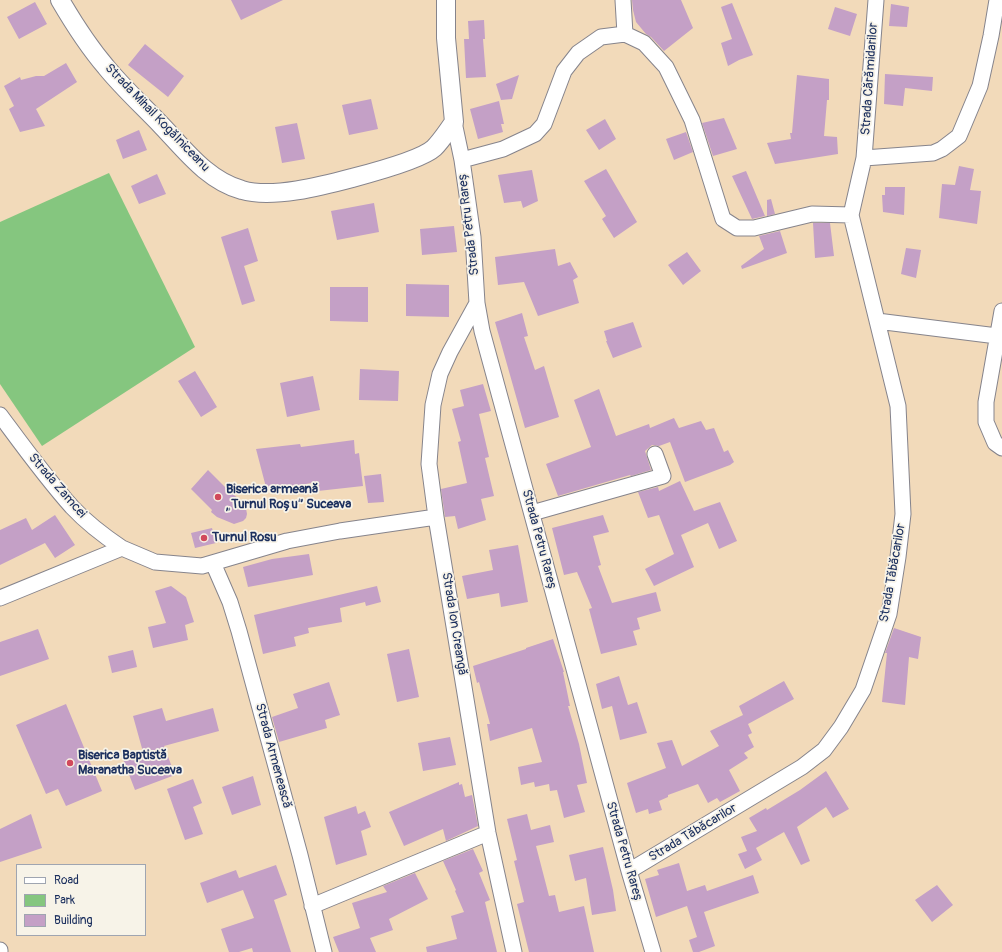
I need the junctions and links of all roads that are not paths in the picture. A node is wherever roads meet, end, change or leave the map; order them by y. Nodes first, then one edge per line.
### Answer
1 (60, 0) edge
2 (446, 0) edge
3 (623, 0) edge
4 (876, 0) edge
5 (997, 0) edge
6 (625, 34) junction
7 (454, 122) junction
8 (864, 158) junction
9 (462, 160) junction
10 (851, 215) junction
11 (477, 303) junction
12 (1002, 311) edge
13 (877, 321) junction
14 (997, 336) junction
15 (0, 415) edge
16 (1002, 448) edge
17 (655, 454) dead end
18 (532, 513) junction
19 (436, 517) junction
20 (122, 548) junction
21 (213, 563) junction
22 (0, 598) edge
23 (488, 833) junction
24 (629, 871) junction
25 (312, 906) junction
26 (319, 951) edge
27 (514, 952) edge
28 (653, 952) edge

1 - 7 street, Strada Mihail Kogălniceanu
2 - 7 street
3 - 6 street
4 - 8 street, Strada Cărămidarilor
5 - 8 street
6 - 9 street
6 - 10 street
7 - 9 street, Strada Petru Rareș
8 - 10 street, Strada Tăbăcarilor
9 - 11 street, Strada Petru Rareș
10 - 13 street, Strada Tăbăcarilor
11 - 18 street, Strada Petru Rareș
11 - 19 street, Strada Ion Creangă
12 - 14 street
13 - 14 street
13 - 24 street, Strada Tăbăcarilor
14 - 16 street
15 - 20 street, Strada Zamcei
17 - 18 street
18 - 24 street, Strada Petru Rareș
19 - 21 street, Strada Zamcei
19 - 23 street, Strada Ion Creangă
20 - 21 street, Strada Zamcei
20 - 22 street
21 - 25 street, Strada Armenească
23 - 25 street
23 - 27 street, Strada Ion Creangă
24 - 28 street, Strada Petru Rareș
25 - 26 street, Strada Armenească

